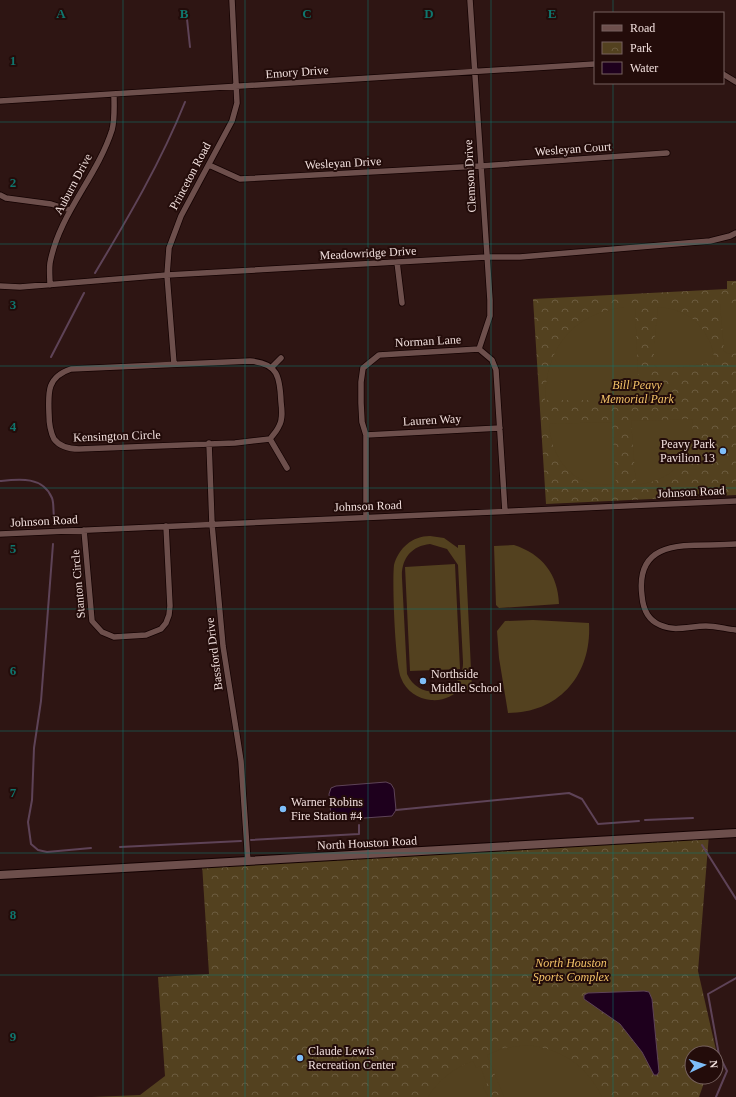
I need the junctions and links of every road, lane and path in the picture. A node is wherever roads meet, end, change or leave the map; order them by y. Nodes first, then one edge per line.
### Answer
1 (232, 0) edge
2 (470, 0) edge
3 (594, 64) edge
4 (475, 72) junction
5 (724, 75) edge
6 (736, 82) edge
7 (236, 87) junction
8 (114, 94) junction
9 (0, 101) edge
10 (667, 153) dead end
11 (209, 165) junction
12 (480, 166) junction
13 (0, 195) edge
14 (70, 210) junction
15 (736, 233) edge
16 (486, 257) junction
17 (397, 262) junction
18 (167, 275) junction
19 (50, 284) junction
20 (0, 286) edge
21 (402, 303) dead end
22 (479, 349) junction
23 (281, 358) dead end
24 (174, 364) junction
25 (272, 368) junction
26 (500, 428) junction
27 (366, 435) junction
28 (270, 439) junction
29 (209, 443) junction
30 (287, 468) dead end
31 (736, 501) edge
32 (505, 512) junction
33 (366, 517) junction
34 (212, 524) junction
35 (166, 526) junction
36 (84, 530) junction
37 (0, 534) edge
38 (736, 544) edge
39 (736, 630) edge
40 (736, 833) edge
41 (248, 862) junction
42 (0, 875) edge

1 - 7 street, Princeton Road
2 - 4 street, Clemson Drive
3 - 4 street, Emory Drive
4 - 7 street, Emory Drive
4 - 12 street, Clemson Drive
5 - 6 street
7 - 8 street, Emory Drive
7 - 11 street, Princeton Road
8 - 9 street, Emory Drive
8 - 14 street, Auburn Drive
10 - 12 street, Wesleyan Court
11 - 12 street, Wesleyan Drive
11 - 18 street, Princeton Road
12 - 16 street, Clemson Drive
13 - 14 street
14 - 19 street, Auburn Drive
15 - 16 street, Meadowridge Drive
16 - 17 street, Meadowridge Drive
16 - 22 street, Clemson Drive
17 - 18 street, Meadowridge Drive
17 - 21 street
18 - 19 street, Meadowridge Drive
18 - 24 street, Princeton Road
19 - 20 street, Meadowridge Drive
22 - 26 street, Norman Lane
22 - 27 street, Norman Lane
23 - 25 street
24 - 25 street, Kensington Circle
24 - 29 street, Kensington Circle
25 - 28 street
26 - 27 street, Lauren Way
26 - 32 street, Norman Lane
27 - 33 street, Norman Lane
28 - 29 street, Kensington Circle
28 - 30 street
29 - 34 street, Bassford Drive
31 - 32 street, Johnson Road
32 - 33 street, Johnson Road
33 - 34 street, Johnson Road
34 - 35 street, Johnson Road
34 - 41 street, Bassford Drive
35 - 36 street, Johnson Road
35 - 36 street, Stanton Circle
36 - 37 street, Johnson Road
38 - 39 street
40 - 41 street, North Houston Road
41 - 42 street, North Houston Road

